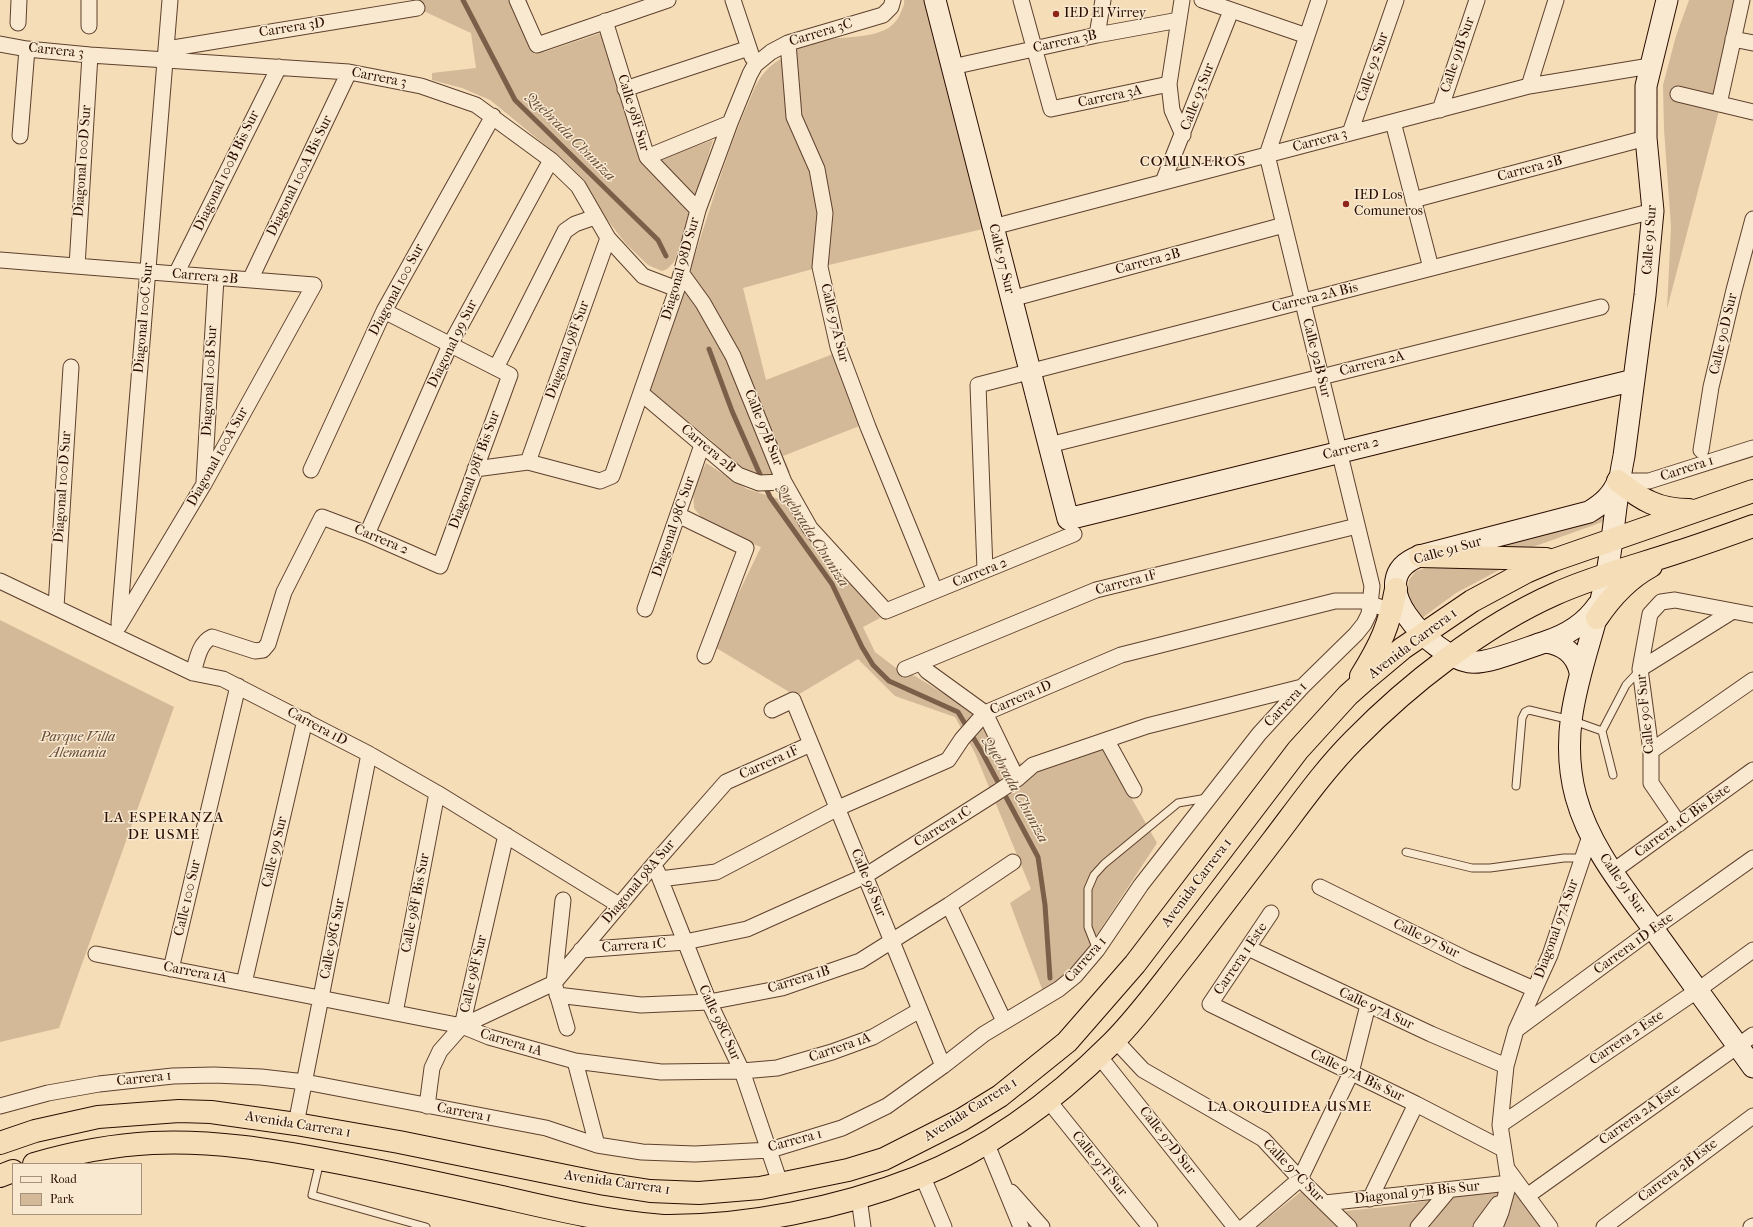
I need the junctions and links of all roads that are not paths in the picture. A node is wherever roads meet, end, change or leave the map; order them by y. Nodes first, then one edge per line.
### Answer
1 (19, 0) edge
2 (89, 0) edge
3 (170, 0) edge
4 (517, 0) edge
5 (668, 0) edge
6 (733, 0) edge
7 (935, 0) edge
8 (1021, 0) edge
9 (1103, 0) edge
10 (1182, 0) edge
11 (1202, 0) edge
12 (1319, 0) edge
13 (1396, 0) edge
14 (1477, 0) edge
15 (1556, 0) edge
16 (1666, 0) edge
17 (1742, 0) edge
18 (892, 4) edge
19 (417, 8) dead end
20 (1231, 11) junction
21 (1179, 20) junction
22 (605, 21) junction
23 (18, 23) dead end
24 (89, 26) dead end
25 (1097, 35) junction
26 (1306, 36) junction
27 (1733, 39) junction
28 (788, 43) junction
29 (1753, 43) edge
30 (0, 44) edge
31 (749, 48) junction
32 (27, 49) junction
33 (1034, 49) junction
34 (166, 54) junction
35 (90, 55) junction
36 (755, 65) junction
37 (1650, 66) junction
38 (279, 67) junction
39 (952, 67) junction
40 (349, 72) junction
41 (1169, 84) junction
42 (1529, 86) junction
43 (625, 89) junction
44 (1678, 94) dead end
45 (1719, 104) junction
46 (1440, 110) junction
47 (1753, 112) edge
48 (493, 116) junction
49 (1393, 122) junction
50 (730, 123) junction
51 (1350, 133) junction
52 (1183, 135) junction
53 (20, 136) dead end
54 (1646, 138) junction
55 (1267, 155) junction
56 (647, 157) junction
57 (551, 160) junction
58 (1164, 182) junction
59 (1413, 200) junction
60 (698, 210) junction
61 (1653, 211) junction
62 (595, 217) junction
63 (1753, 219) edge
64 (1284, 224) junction
65 (993, 227) junction
66 (608, 238) junction
67 (0, 260) edge
68 (77, 266) junction
69 (1431, 268) junction
70 (148, 272) junction
71 (176, 274) junction
72 (682, 274) junction
73 (216, 278) junction
74 (250, 280) junction
75 (314, 285) joint
76 (677, 289) junction
77 (1011, 299) junction
78 (1302, 301) junction
79 (1601, 307) dead end
80 (384, 311) junction
81 (450, 345) junction
82 (71, 367) dead end
83 (496, 368) junction
84 (1030, 371) junction
85 (1321, 377) junction
86 (1634, 380) junction
87 (641, 393) junction
88 (702, 445) junction
89 (1049, 445) junction
90 (1753, 448) edge
91 (1701, 450) dead end
92 (1339, 452) junction
93 (528, 462) junction
94 (475, 469) junction
95 (311, 470) dead end
96 (1618, 481) junction
97 (772, 483) junction
98 (204, 484) junction
99 (1753, 491) edge
100 (1706, 507) junction
101 (678, 515) junction
102 (1071, 526) junction
103 (1357, 526) junction
104 (1753, 526) edge
105 (367, 534) junction
106 (1613, 539) junction
107 (1680, 552) junction
108 (1420, 556) junction
109 (1554, 560) junction
110 (440, 566) joint
111 (985, 570) junction
112 (1607, 574) junction
113 (0, 581) edge
114 (1396, 589) junction
115 (935, 591) junction
116 (1371, 604) junction
117 (56, 607) junction
118 (646, 609) dead end
119 (1599, 610) junction
120 (886, 611) joint
121 (1744, 613) edge
122 (1391, 614) junction
123 (1753, 626) edge
124 (118, 631) junction
125 (1422, 635) junction
126 (1545, 642) junction
127 (1452, 655) junction
128 (705, 656) dead end
129 (921, 663) junction
130 (905, 669) dead end
131 (1640, 669) junction
132 (1580, 672) junction
133 (193, 673) junction
134 (1753, 680) edge
135 (238, 686) junction
136 (1302, 687) junction
137 (1348, 695) junction
138 (772, 710) dead end
139 (981, 718) junction
140 (305, 720) junction
141 (1571, 720) junction
142 (1602, 731) junction
143 (1108, 741) junction
144 (811, 744) junction
145 (1651, 751) junction
146 (369, 754) junction
147 (1753, 770) edge
148 (1613, 775) dead end
149 (726, 782) joint
150 (1007, 786) junction
151 (1516, 786) dead end
152 (1134, 790) dead end
153 (437, 793) junction
154 (1210, 798) junction
155 (838, 808) junction
156 (1678, 824) junction
157 (506, 835) junction
158 (1590, 836) junction
159 (1406, 852) dead end
160 (1582, 858) junction
161 (1753, 858) edge
162 (1013, 862) dead end
163 (654, 864) junction
164 (1612, 872) junction
165 (865, 876) junction
166 (660, 879) junction
167 (1320, 887) dead end
168 (563, 900) dead end
169 (620, 905) junction
170 (949, 905) junction
171 (1272, 913) dead end
172 (1654, 929) junction
173 (892, 940) junction
174 (685, 942) junction
175 (1248, 948) junction
176 (581, 950) junction
177 (1097, 950) junction
178 (1753, 950) edge
179 (96, 954) dead end
180 (171, 969) junction
181 (244, 983) junction
182 (555, 989) junction
183 (1534, 989) junction
184 (1698, 990) junction
185 (321, 998) junction
186 (709, 1002) junction
187 (1210, 1004) joint
188 (1368, 1005) junction
189 (920, 1010) junction
190 (395, 1013) junction
191 (1004, 1020) junction
192 (462, 1026) junction
193 (567, 1028) dead end
194 (1516, 1030) junction
195 (1115, 1040) junction
196 (1745, 1040) edge
197 (1098, 1056) junction
198 (575, 1061) junction
199 (943, 1066) junction
200 (1506, 1066) junction
201 (1753, 1067) edge
202 (742, 1071) junction
203 (1351, 1073) junction
204 (305, 1082) junction
205 (1048, 1100) junction
206 (1416, 1104) junction
207 (0, 1106) edge
208 (427, 1106) junction
209 (1753, 1116) edge
210 (296, 1124) junction
211 (1500, 1125) junction
212 (986, 1142) junction
213 (0, 1143) edge
214 (597, 1145) junction
215 (1503, 1149) junction
216 (770, 1150) junction
217 (321, 1159) junction
218 (38, 1163) edge
219 (12, 1171) edge
220 (0, 1176) edge
221 (922, 1176) junction
222 (1300, 1179) junction
223 (1508, 1181) junction
224 (1003, 1182) junction
225 (780, 1183) junction
226 (1449, 1190) junction
227 (1527, 1196) junction
228 (859, 1198) junction
229 (1370, 1199) junction
230 (1325, 1204) junction
231 (426, 1227) edge
232 (863, 1227) edge
233 (944, 1227) edge
234 (1021, 1227) edge
235 (1042, 1227) edge
236 (1150, 1227) edge
237 (1235, 1227) edge
238 (1244, 1227) edge
239 (1349, 1227) edge
240 (1418, 1227) edge
241 (1481, 1227) edge
242 (1495, 1227) edge
243 (1550, 1227) edge
244 (1604, 1227) edge

1 - 23 street
2 - 24 street
3 - 34 street, Diagonal 100C Sur
4 - 22 street
5 - 22 street
6 - 31 street
7 - 39 street, Calle 97 Sur
8 - 33 street
9 - 25 street
10 - 21 street
11 - 20 street
12 - 26 street
13 - 51 street, Calle 92 Sur
14 - 46 street, Calle 91B Sur
15 - 42 street
16 - 37 street, Calle 91 Sur
17 - 27 street
18 - 28 street, Carrera 3C
19 - 34 street, Carrera 3D
20 - 26 street
20 - 52 street, Calle 93 Sur
21 - 25 street, Carrera 3B
21 - 41 street
22 - 43 street, Calle 98F Sur
25 - 33 street, Carrera 3B
26 - 55 street
27 - 29 street
27 - 45 street
28 - 36 street, Carrera 3C
28 - 115 street, Calle 97A Sur
30 - 32 street, Carrera 3
31 - 36 street
31 - 43 street
32 - 35 street, Carrera 3
32 - 53 street
33 - 39 street, Carrera 3B
33 - 41 street, Carrera 3A
34 - 35 street, Carrera 3
34 - 38 street, Carrera 3
34 - 70 street, Diagonal 100C Sur
35 - 68 street, Diagonal 100D Sur
36 - 50 street, Diagonal 98D Sur
37 - 42 street, Carrera 3
37 - 54 street, Calle 91 Sur
38 - 40 street, Carrera 3
38 - 71 street, Diagonal 100B Bis Sur
39 - 65 street, Calle 97 Sur
40 - 48 street, Carrera 3
40 - 74 street, Diagonal 100A Bis Sur
41 - 52 street
42 - 46 street, Carrera 3
43 - 56 street, Calle 98F Sur
44 - 45 street
45 - 47 street
46 - 49 street, Carrera 3
48 - 57 street, Carrera 3
48 - 80 street, Diagonal 100 Sur
49 - 51 street, Carrera 3
49 - 59 street
50 - 56 street
50 - 60 street, Diagonal 98D Sur
51 - 55 street, Carrera 3
52 - 58 street, Calle 93 Sur
54 - 59 street, Carrera 2B
54 - 61 street, Calle 91 Sur
55 - 58 street, Carrera 3
55 - 64 street, Calle 92B Sur
56 - 60 street, Calle 98F Sur
57 - 62 street, Carrera 3
57 - 81 street, Diagonal 99 Sur
58 - 65 street, Carrera 3
59 - 69 street
60 - 72 street, Diagonal 98D Sur
61 - 69 street, Carrera 2A Bis
61 - 86 street, Calle 91 Sur
62 - 66 street, Carrera 3
62 - 83 street
63 - 91 street, Calle 90D Sur
64 - 77 street, Carrera 2B
64 - 78 street, Calle 92B Sur
65 - 77 street, Calle 97 Sur
66 - 76 street, Carrera 3
66 - 93 street, Diagonal 98F Sur
67 - 68 street, Carrera 2B
68 - 70 street, Carrera 2B
69 - 78 street, Carrera 2A Bis
70 - 71 street, Carrera 2B
70 - 124 street, Diagonal 100C Sur
71 - 73 street, Carrera 2B
72 - 76 street, Diagonal 98D Sur
72 - 97 street, Calle 97B Sur
73 - 74 street, Carrera 2B
73 - 98 street, Diagonal 100B Sur
74 - 75 street, Carrera 2B
75 - 98 street, Diagonal 100A Sur
76 - 87 street, Diagonal 98D Sur
77 - 84 street, Calle 97 Sur
78 - 84 street, Carrera 2A Bis
78 - 85 street, Calle 92B Sur
79 - 85 street, Carrera 2A
80 - 81 street
80 - 95 street, Diagonal 100 Sur
81 - 83 street
81 - 105 street, Diagonal 99 Sur
82 - 117 street, Diagonal 100D Sur
83 - 94 street, Diagonal 98F Bis Sur
84 - 89 street, Calle 97 Sur
84 - 111 street, Carrera 2A Bis
85 - 89 street, Carrera 2A
85 - 92 street, Calle 92B Sur
86 - 92 street, Carrera 2
86 - 96 street, Calle 91 Sur
87 - 88 street, Carrera 2B
87 - 93 street, Diagonal 98D Sur
88 - 97 street, Carrera 2B
88 - 101 street, Diagonal 98C Sur
89 - 102 street, Calle 97 Sur
90 - 96 street, Carrera 1
92 - 102 street, Carrera 2
92 - 103 street, Calle 92B Sur
93 - 94 street
94 - 110 street, Diagonal 98F Bis Sur
96 - 100 highway
96 - 106 street, Calle 91 Sur
96 - 108 street, Calle 91 Sur
97 - 120 street, Calle 97B Sur
98 - 124 street, Diagonal 100A Sur
99 - 100 highway, Avenida Carrera 1
100 - 106 highway, Avenida Carrera 1
101 - 118 street, Diagonal 98C Sur
101 - 128 street
102 - 111 street, Carrera 2
103 - 116 street, Calle 92B Sur
103 - 129 street, Carrera 1F
104 - 107 highway, Avenida Carrera 1
105 - 110 street, Carrera 2
105 - 133 street, Carrera 2
106 - 109 highway, Avenida Carrera 1
106 - 112 street, Calle 91 Sur
107 - 112 highway, Avenida Carrera 1
107 - 119 highway
108 - 109 highway
108 - 114 street, Calle 91 Sur
109 - 125 highway, Avenida Carrera 1
111 - 115 street, Carrera 2
112 - 119 street, Calle 91 Sur
112 - 127 highway, Avenida Carrera 1
113 - 117 street, Carrera 1D
114 - 122 highway
114 - 125 street
115 - 120 street, Carrera 2
116 - 122 street, Carrera 1D
116 - 136 street, Carrera 1
116 - 139 street, Carrera 1D
117 - 124 street, Carrera 1D
119 - 126 street
119 - 132 street, Calle 91 Sur
121 - 123 street
121 - 131 street
121 - 131 street, Calle 90F Sur
122 - 137 highway
124 - 133 street, Carrera 1D
125 - 127 street
125 - 137 highway, Avenida Carrera 1
126 - 127 street
126 - 132 street
127 - 195 highway, Avenida Carrera 1
129 - 130 street, Carrera 1F
129 - 139 street
131 - 142 lane
131 - 145 street, Calle 90F Sur
132 - 141 street, Calle 91 Sur
133 - 135 street, Carrera 1D
134 - 145 street
135 - 140 street, Carrera 1D
135 - 180 street, Calle 100 Sur
136 - 143 street, Carrera 1C
136 - 154 street, Carrera 1
137 - 225 highway, Avenida Carrera 1
138 - 144 street, Calle 98 Sur
139 - 150 street
139 - 155 street, Carrera 1D
140 - 146 street, Carrera 1D
140 - 181 street, Calle 99 Sur
141 - 142 lane
141 - 151 lane
141 - 158 street, Calle 91 Sur
142 - 148 lane
143 - 150 street, Carrera 1C
143 - 152 street
144 - 149 street, Carrera 1F
144 - 155 street, Calle 98 Sur
145 - 156 street, Calle 90F Sur
146 - 153 street, Carrera 1D
146 - 185 street, Calle 98G Sur
147 - 156 street, Carrera 1C Bis Este
149 - 163 street, Diagonal 98A Sur
150 - 165 street, Carrera 1C
153 - 157 street, Carrera 1D
153 - 190 street, Calle 98F Bis Sur
154 - 177 street, Carrera 1
154 - 177 lane
155 - 165 street, Calle 98 Sur
155 - 166 street, Carrera 1D
156 - 164 street, Carrera 1C Bis Este
157 - 169 street, Carrera 1D
157 - 192 street, Calle 98F Sur
158 - 160 street, Diagonal 97A Sur
158 - 164 street, Calle 91 Sur
159 - 160 lane
160 - 183 street, Diagonal 97A Sur
161 - 172 street, Carrera 1D Este
162 - 170 street, Carrera 1B
163 - 166 street, Calle 98C Sur
163 - 169 street, Diagonal 98A Sur
164 - 172 street, Calle 91 Sur
165 - 173 street, Calle 98 Sur
165 - 174 street, Carrera 1C
166 - 174 street, Calle 98C Sur
167 - 183 street, Calle 97 Sur
168 - 182 street
169 - 176 street, Diagonal 98A Sur
170 - 173 street, Carrera 1B
170 - 191 street
171 - 175 street, Carrera 1 Este
172 - 184 street, Calle 91 Sur
172 - 194 street, Carrera 1D Este
173 - 186 street, Carrera 1B
173 - 189 street, Calle 98 Sur
174 - 176 street, Carrera 1C
174 - 186 street, Calle 98C Sur
175 - 187 street, Carrera 1 Este
175 - 188 street, Calle 97A Sur
176 - 182 street, Diagonal 98A Sur
177 - 191 street, Carrera 1
178 - 184 street, Carrera 2 Este
179 - 180 street, Carrera 1A
180 - 181 street, Carrera 1A
181 - 185 street, Carrera 1A
182 - 186 street, Carrera 1B
182 - 192 street
182 - 193 street
183 - 194 street, Diagonal 97A Sur
184 - 196 street, Calle 91 Sur
184 - 211 street, Carrera 2 Este
185 - 190 street, Carrera 1A
185 - 204 street, Calle 98G Sur
186 - 202 street, Calle 98C Sur
187 - 203 street, Calle 97A Bis Sur
188 - 200 street, Calle 97A Sur
188 - 203 street
189 - 199 street, Calle 98 Sur
189 - 202 street, Carrera 1A
190 - 192 street, Carrera 1A
191 - 199 street, Carrera 1
192 - 198 street, Carrera 1A
192 - 208 street, Calle 98F Sur
194 - 200 street, Diagonal 97A Sur
195 - 197 highway, Avenida Carrera 1
195 - 222 street, Calle 97C Sur
196 - 201 street, Calle 91 Sur
196 - 227 street, Carrera 2A Este
197 - 205 highway, Avenida Carrera 1
197 - 237 street, Calle 97D Sur
198 - 202 street, Carrera 1A
198 - 214 street
199 - 216 street, Carrera 1
200 - 211 street, Diagonal 97A Sur
202 - 216 street, Calle 98C Sur
203 - 206 street, Calle 97A Bis Sur
203 - 222 street
204 - 207 street, Carrera 1
204 - 208 street, Carrera 1
204 - 210 street, Calle 98G Sur
205 - 212 highway, Avenida Carrera 1
205 - 236 street, Calle 97F Sur
206 - 215 street, Calle 97A Bis Sur
206 - 229 street
208 - 214 street, Carrera 1
209 - 244 street, Carrera 2B Este
210 - 213 highway, Avenida Carrera 1
210 - 225 highway, Avenida Carrera 1
211 - 215 street, Diagonal 97A Sur
212 - 221 highway, Avenida Carrera 1
212 - 224 street
214 - 216 street, Carrera 1
215 - 223 street, Diagonal 97A Sur
216 - 225 street, Calle 98C Sur
217 - 218 highway, Avenida Carrera 1
217 - 228 highway, Avenida Carrera 1
217 - 231 lane
219 - 220 highway
221 - 228 highway, Avenida Carrera 1
221 - 233 street
222 - 230 street, Calle 97C Sur
222 - 238 street
223 - 226 street, Diagonal 97B Bis Sur
223 - 227 street
223 - 241 street
223 - 242 street
224 - 234 street
224 - 235 street
226 - 229 street, Diagonal 97B Bis Sur
226 - 240 street
227 - 243 street
228 - 232 street
229 - 230 street, Diagonal 97B Bis Sur
230 - 239 street, Calle 97C Sur

